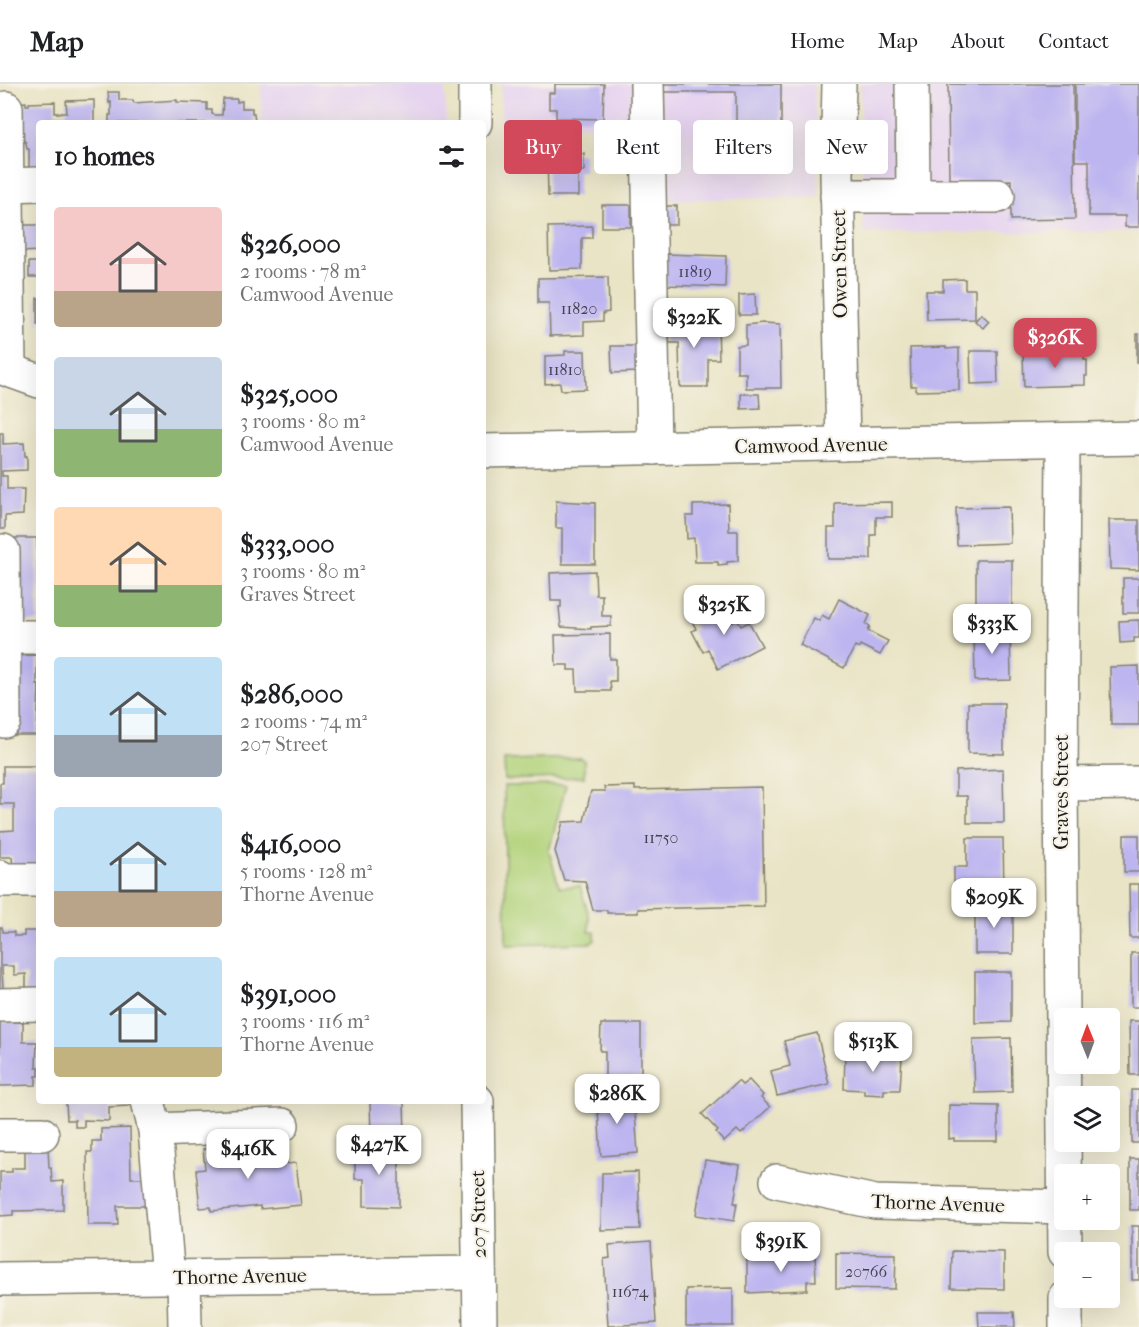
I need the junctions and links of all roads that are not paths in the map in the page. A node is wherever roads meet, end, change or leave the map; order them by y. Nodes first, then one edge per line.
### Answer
1 (475, 84) edge
2 (647, 84) edge
3 (838, 84) edge
4 (912, 84) edge
5 (6, 108) dead end
6 (475, 120) edge
7 (36, 184) edge
8 (7, 185) junction
9 (837, 196) junction
10 (913, 196) junction
11 (998, 196) dead end
12 (16, 373) edge
13 (1139, 438) edge
14 (1063, 440) junction
15 (843, 444) junction
16 (654, 448) junction
17 (486, 451) edge
18 (3, 551) dead end
19 (3, 637) junction
20 (36, 637) edge
21 (4, 721) dead end
22 (1139, 783) edge
23 (1061, 784) junction
24 (0, 877) edge
25 (36, 880) edge
26 (36, 1004) edge
27 (0, 1005) edge
28 (477, 1104) edge
29 (152, 1116) edge
30 (282, 1125) dead end
31 (0, 1134) edge
32 (42, 1134) dead end
33 (1065, 1164) edge
34 (777, 1181) dead end
35 (1054, 1207) edge
36 (479, 1273) junction
37 (176, 1277) junction
38 (0, 1279) edge
39 (1066, 1308) edge
40 (185, 1327) edge
41 (480, 1327) edge
42 (1066, 1327) edge

1 - 6 street
2 - 16 street
3 - 9 street, Owen Street
4 - 10 street
5 - 8 street
7 - 8 street
8 - 12 street
9 - 10 street
9 - 15 street, Owen Street
10 - 11 street
13 - 14 street, Camwood Avenue
14 - 15 street, Camwood Avenue
14 - 23 street, Graves Street
15 - 16 street, Camwood Avenue
16 - 17 street, Camwood Avenue
18 - 19 street
19 - 20 street
19 - 21 street
22 - 23 street
23 - 33 street, Graves Street
24 - 25 street
26 - 27 street
28 - 36 street, 207 Street
29 - 30 street
29 - 37 street
31 - 32 street
34 - 35 street, Thorne Avenue
36 - 37 street, Thorne Avenue
36 - 41 street, 207 Street
37 - 38 street, Thorne Avenue
37 - 40 street
39 - 42 street

